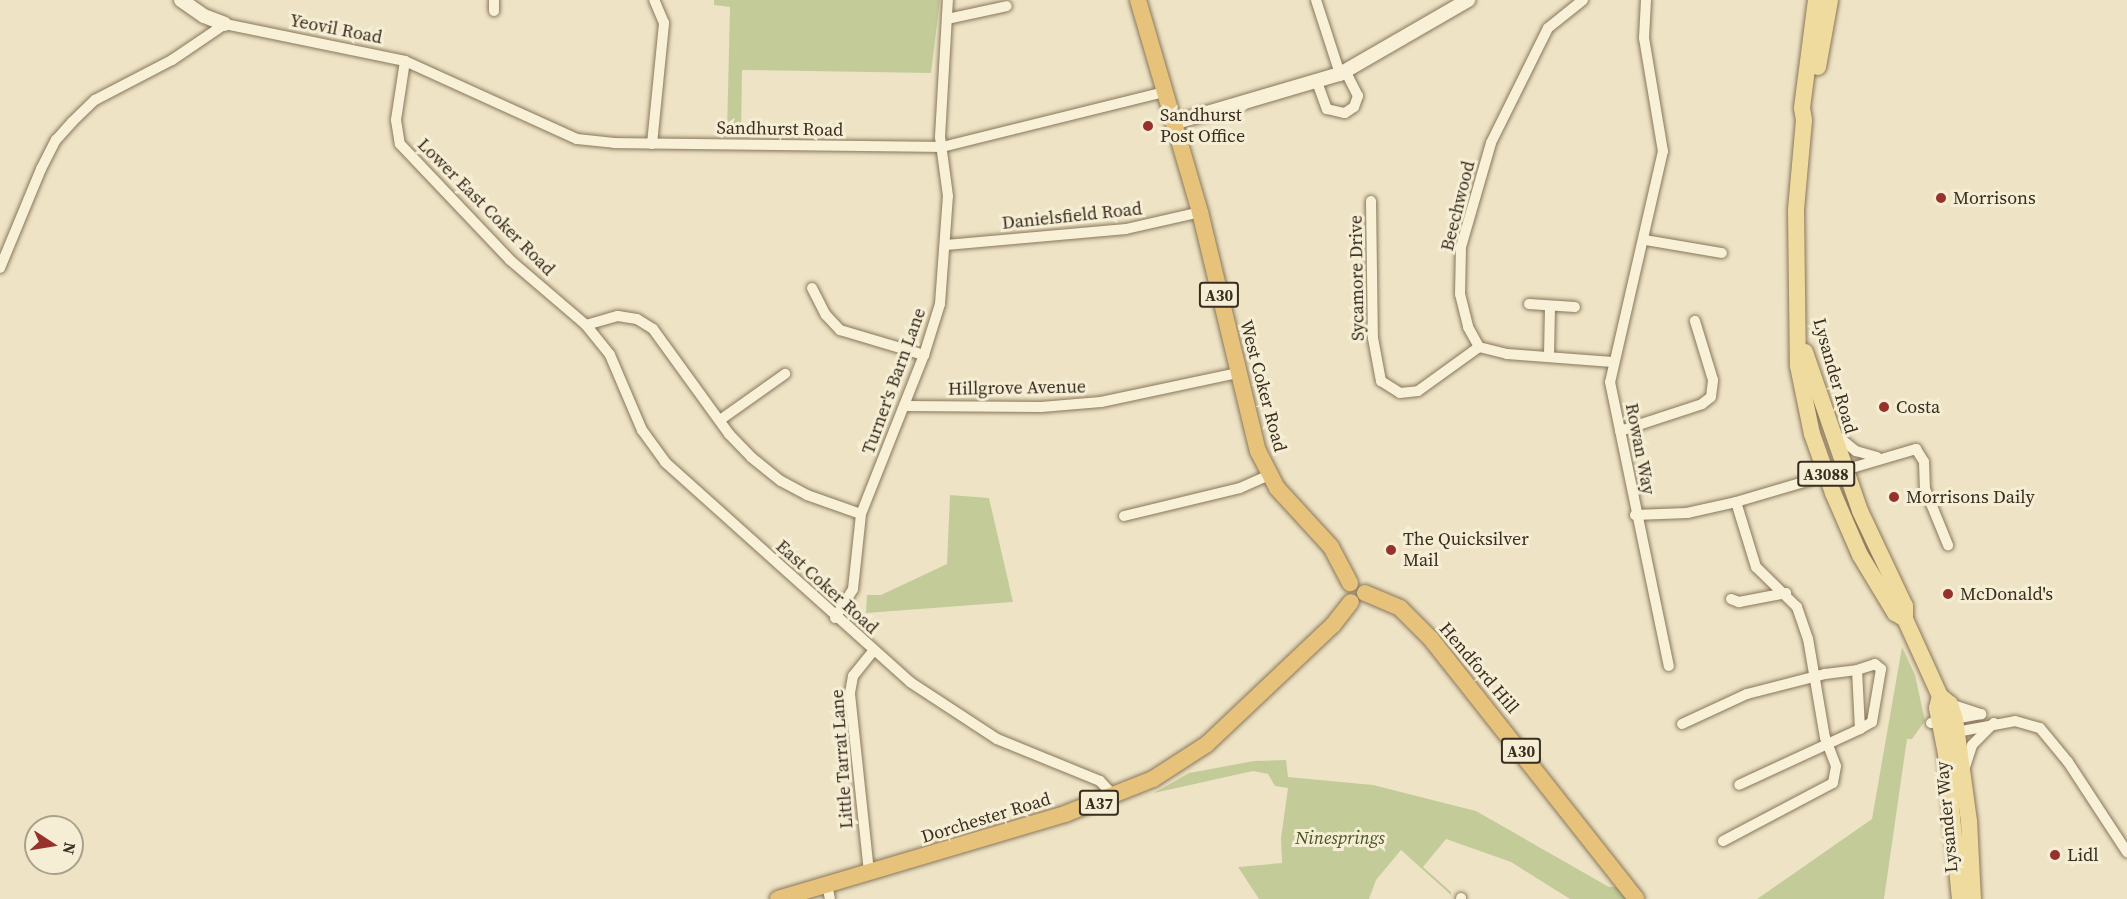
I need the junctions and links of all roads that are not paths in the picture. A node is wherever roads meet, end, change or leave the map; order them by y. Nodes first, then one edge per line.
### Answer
1 (181, 0) edge
2 (654, 0) edge
3 (948, 0) edge
4 (1138, 0) edge
5 (1316, 0) edge
6 (1468, 0) edge
7 (1583, 0) edge
8 (1646, 0) edge
9 (1816, 0) edge
10 (1830, 0) edge
11 (1007, 6) dead end
12 (204, 16) junction
13 (947, 19) junction
14 (225, 24) junction
15 (203, 39) junction
16 (405, 61) junction
17 (1343, 73) junction
18 (1317, 82) junction
19 (1164, 92) junction
20 (1804, 120) junction
21 (1173, 123) junction
22 (652, 144) junction
23 (942, 147) junction
24 (1371, 201) dead end
25 (1200, 212) junction
26 (1645, 240) junction
27 (946, 245) junction
28 (1722, 253) dead end
29 (0, 268) edge
30 (813, 287) dead end
31 (1530, 304) dead end
32 (1550, 306) junction
33 (1575, 307) dead end
34 (1796, 310) junction
35 (1695, 321) dead end
36 (586, 325) junction
37 (1479, 347) junction
38 (1549, 354) junction
39 (924, 355) junction
40 (1613, 362) junction
41 (785, 374) dead end
42 (1237, 374) junction
43 (904, 406) junction
44 (720, 420) junction
45 (1828, 422) junction
46 (1620, 431) junction
47 (1879, 458) junction
48 (1845, 467) junction
49 (1826, 474) junction
50 (1269, 476) junction
51 (1736, 502) junction
52 (861, 514) junction
53 (1635, 515) junction
54 (1124, 516) dead end
55 (1948, 545) dead end
56 (1350, 583) joint
57 (1786, 593) junction
58 (1358, 598) junction
59 (1731, 599) dead end
60 (835, 618) junction
61 (1905, 619) junction
62 (873, 651) junction
63 (1669, 666) dead end
64 (1857, 670) junction
65 (1814, 677) junction
66 (1981, 714) junction
67 (1946, 719) junction
68 (1994, 723) junction
69 (1682, 724) dead end
70 (1860, 729) junction
71 (1828, 745) junction
72 (1964, 777) junction
73 (1739, 785) dead end
74 (1115, 797) junction
75 (1723, 841) dead end
76 (2127, 852) edge
77 (869, 872) junction
78 (829, 892) edge
79 (778, 899) edge
80 (1636, 899) edge
81 (1960, 899) edge
82 (1973, 899) edge

1 - 12 street
2 - 22 street
3 - 13 street, Turner's Barn Lane
4 - 19 highway, West Coker Road / A30
5 - 17 street
6 - 17 street
7 - 37 street, Beechwood
8 - 26 street, Rowan Way
9 - 20 main road, Lysander Road / A3088
10 - 20 main road, Lysander Road / A3088
11 - 13 street
12 - 14 street
12 - 15 street
13 - 23 street, Turner's Barn Lane
14 - 15 street
14 - 16 street, Yeovil Road
15 - 29 street
16 - 22 street, Sandhurst Road
16 - 36 street, Lower East Coker Road
17 - 18 street
17 - 18 street
18 - 21 street
19 - 21 highway, West Coker Road / A30
19 - 23 street, Sandhurst Road
20 - 34 main road, Lysander Road / A3088
21 - 25 highway, West Coker Road / A30
22 - 23 street, Sandhurst Road
23 - 27 street, Turner's Barn Lane
24 - 37 street, Sycamore Drive
25 - 27 street, Danielsfield Road
25 - 42 highway, West Coker Road / A30
26 - 28 street
26 - 40 street, Rowan Way
27 - 39 street, Turner's Barn Lane
30 - 39 street
31 - 32 street
32 - 33 street
32 - 38 street
34 - 45 main road, Lysander Road / A3088
34 - 49 main road, Lysander Road / A3088
35 - 46 street
36 - 44 street
36 - 60 street, East Coker Road
37 - 38 street
38 - 40 street
39 - 43 street, Turner's Barn Lane
40 - 46 street, Rowan Way
41 - 44 street
42 - 43 street, Hillgrove Avenue
42 - 50 highway, West Coker Road / A30
43 - 52 street, Turner's Barn Lane
44 - 52 street
45 - 47 street
45 - 48 main road, Lysander Road / A3088
46 - 53 street, Rowan Way
47 - 48 street
47 - 55 street
48 - 49 street
48 - 61 main road, Lysander Road / A3088
49 - 51 street
49 - 61 main road, Lysander Road / A3088
50 - 54 street
50 - 56 highway, West Coker Road / A30
51 - 53 street
51 - 57 street
52 - 60 street, Turner's Barn Lane
53 - 63 street, Rowan Way
56 - 58 highway, Hendford Hill
57 - 59 street
57 - 65 street
58 - 74 highway, Dorchester Road / A37
58 - 80 highway, Hendford Hill / A30
60 - 62 street, East Coker Road
61 - 67 main road, Lysander Road / A3088
62 - 74 street, East Coker Road
62 - 77 street, Little Tarrat Lane
64 - 65 street
64 - 70 street
64 - 70 street
65 - 69 street
65 - 71 street
66 - 67 street
66 - 67 street
66 - 68 street
67 - 68 street
67 - 72 main road, Lysander Way / A3088
67 - 81 main road, Lysander Way / A3088
68 - 72 street
68 - 76 street
70 - 71 street
71 - 73 street
71 - 75 street
72 - 82 main road, Lysander Way / A3088
74 - 77 highway, Dorchester Road / A37
77 - 78 highway, Dorchester Road / A37
78 - 79 highway, Dorchester Road / A37

